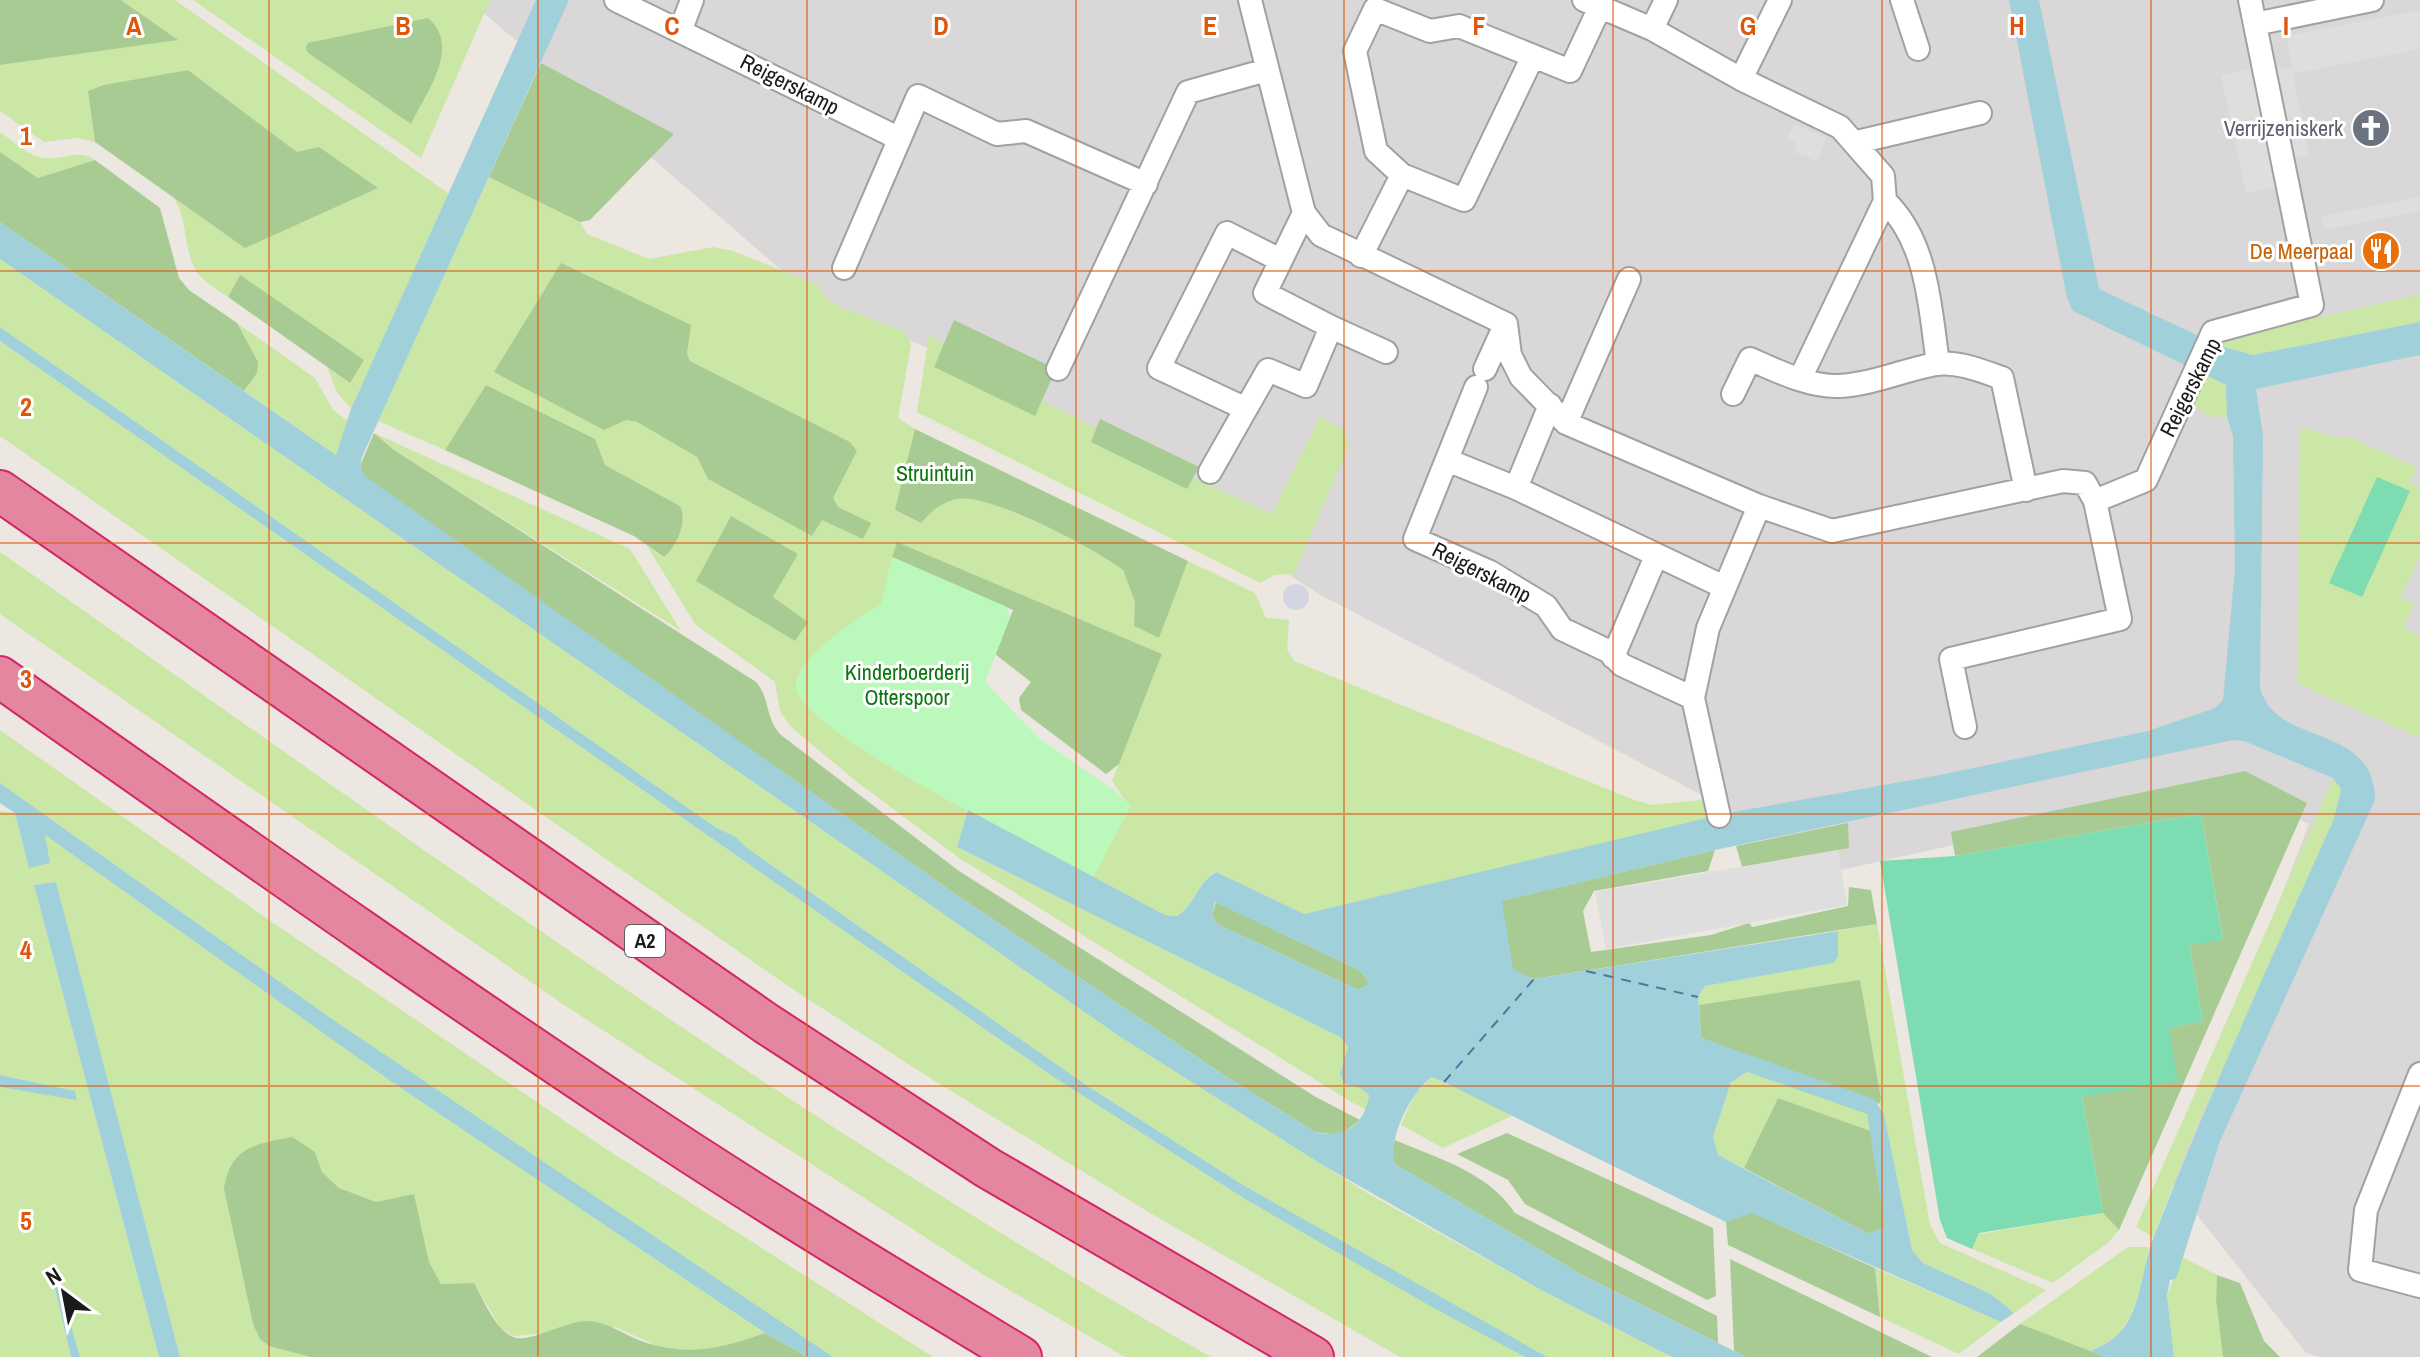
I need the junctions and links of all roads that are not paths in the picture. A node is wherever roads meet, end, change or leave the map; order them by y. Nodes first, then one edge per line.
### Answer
1 (616, 0) edge
2 (692, 0) edge
3 (1250, 0) edge
4 (1666, 0) edge
5 (1780, 0) edge
6 (1902, 0) edge
7 (2250, 0) edge
8 (2372, 0) edge
9 (1592, 4) edge
10 (2255, 24) junction
11 (681, 29) junction
12 (1652, 29) junction
13 (1918, 49) dead end
14 (1532, 58) junction
15 (1267, 70) junction
16 (1741, 79) junction
17 (1980, 113) dead end
18 (898, 138) junction
19 (1857, 142) junction
20 (1402, 175) junction
21 (1146, 184) junction
22 (1885, 201) junction
23 (1304, 213) junction
24 (1361, 256) junction
25 (1280, 260) junction
26 (844, 268) dead end
27 (1629, 279) dead end
28 (1506, 324) junction
29 (1331, 327) junction
30 (1386, 352) dead end
31 (1938, 364) junction
32 (1058, 369) dead end
33 (1800, 379) junction
34 (1733, 394) dead end
35 (1550, 405) junction
36 (1244, 408) junction
37 (1566, 423) junction
38 (1447, 460) junction
39 (1210, 472) dead end
40 (1516, 488) junction
41 (2026, 490) junction
42 (0, 491) edge
43 (2095, 501) junction
44 (1759, 506) junction
45 (1656, 556) junction
46 (1724, 587) junction
47 (1613, 657) junction
48 (0, 677) edge
49 (1693, 698) junction
50 (1965, 727) dead end
51 (1719, 816) dead end
52 (2420, 1074) edge
53 (2412, 1118) edge
54 (2420, 1286) edge
55 (1021, 1357) edge
56 (1313, 1357) edge

1 - 11 street, Reigerskamp
2 - 11 street
3 - 15 street
4 - 12 street
5 - 16 street
6 - 13 street
7 - 10 street, Reigerskamp
8 - 10 street
9 - 12 street
9 - 14 street
10 - 43 street, Reigerskamp
11 - 18 street, Reigerskamp
12 - 16 street
14 - 20 street
14 - 20 street
15 - 21 street
15 - 23 street
16 - 19 street
17 - 19 street
18 - 21 street
18 - 26 street
19 - 22 street
20 - 24 street
21 - 32 street
22 - 31 street
22 - 33 street
23 - 24 street
23 - 25 street
24 - 28 street
25 - 29 street
25 - 36 street
27 - 37 street
28 - 35 street
28 - 38 street, Reigerskamp
29 - 30 street
29 - 36 street
31 - 33 street
31 - 41 street
33 - 34 street
35 - 37 street
35 - 40 street
36 - 39 street
37 - 44 street
38 - 40 street
38 - 47 street, Reigerskamp
40 - 45 street
41 - 43 street
41 - 44 street
42 - 56 highway, A2
43 - 50 street
44 - 46 street
45 - 46 street
45 - 47 street
46 - 49 street
47 - 49 street, Reigerskamp
48 - 55 highway
49 - 51 street
52 - 53 street
53 - 54 street

